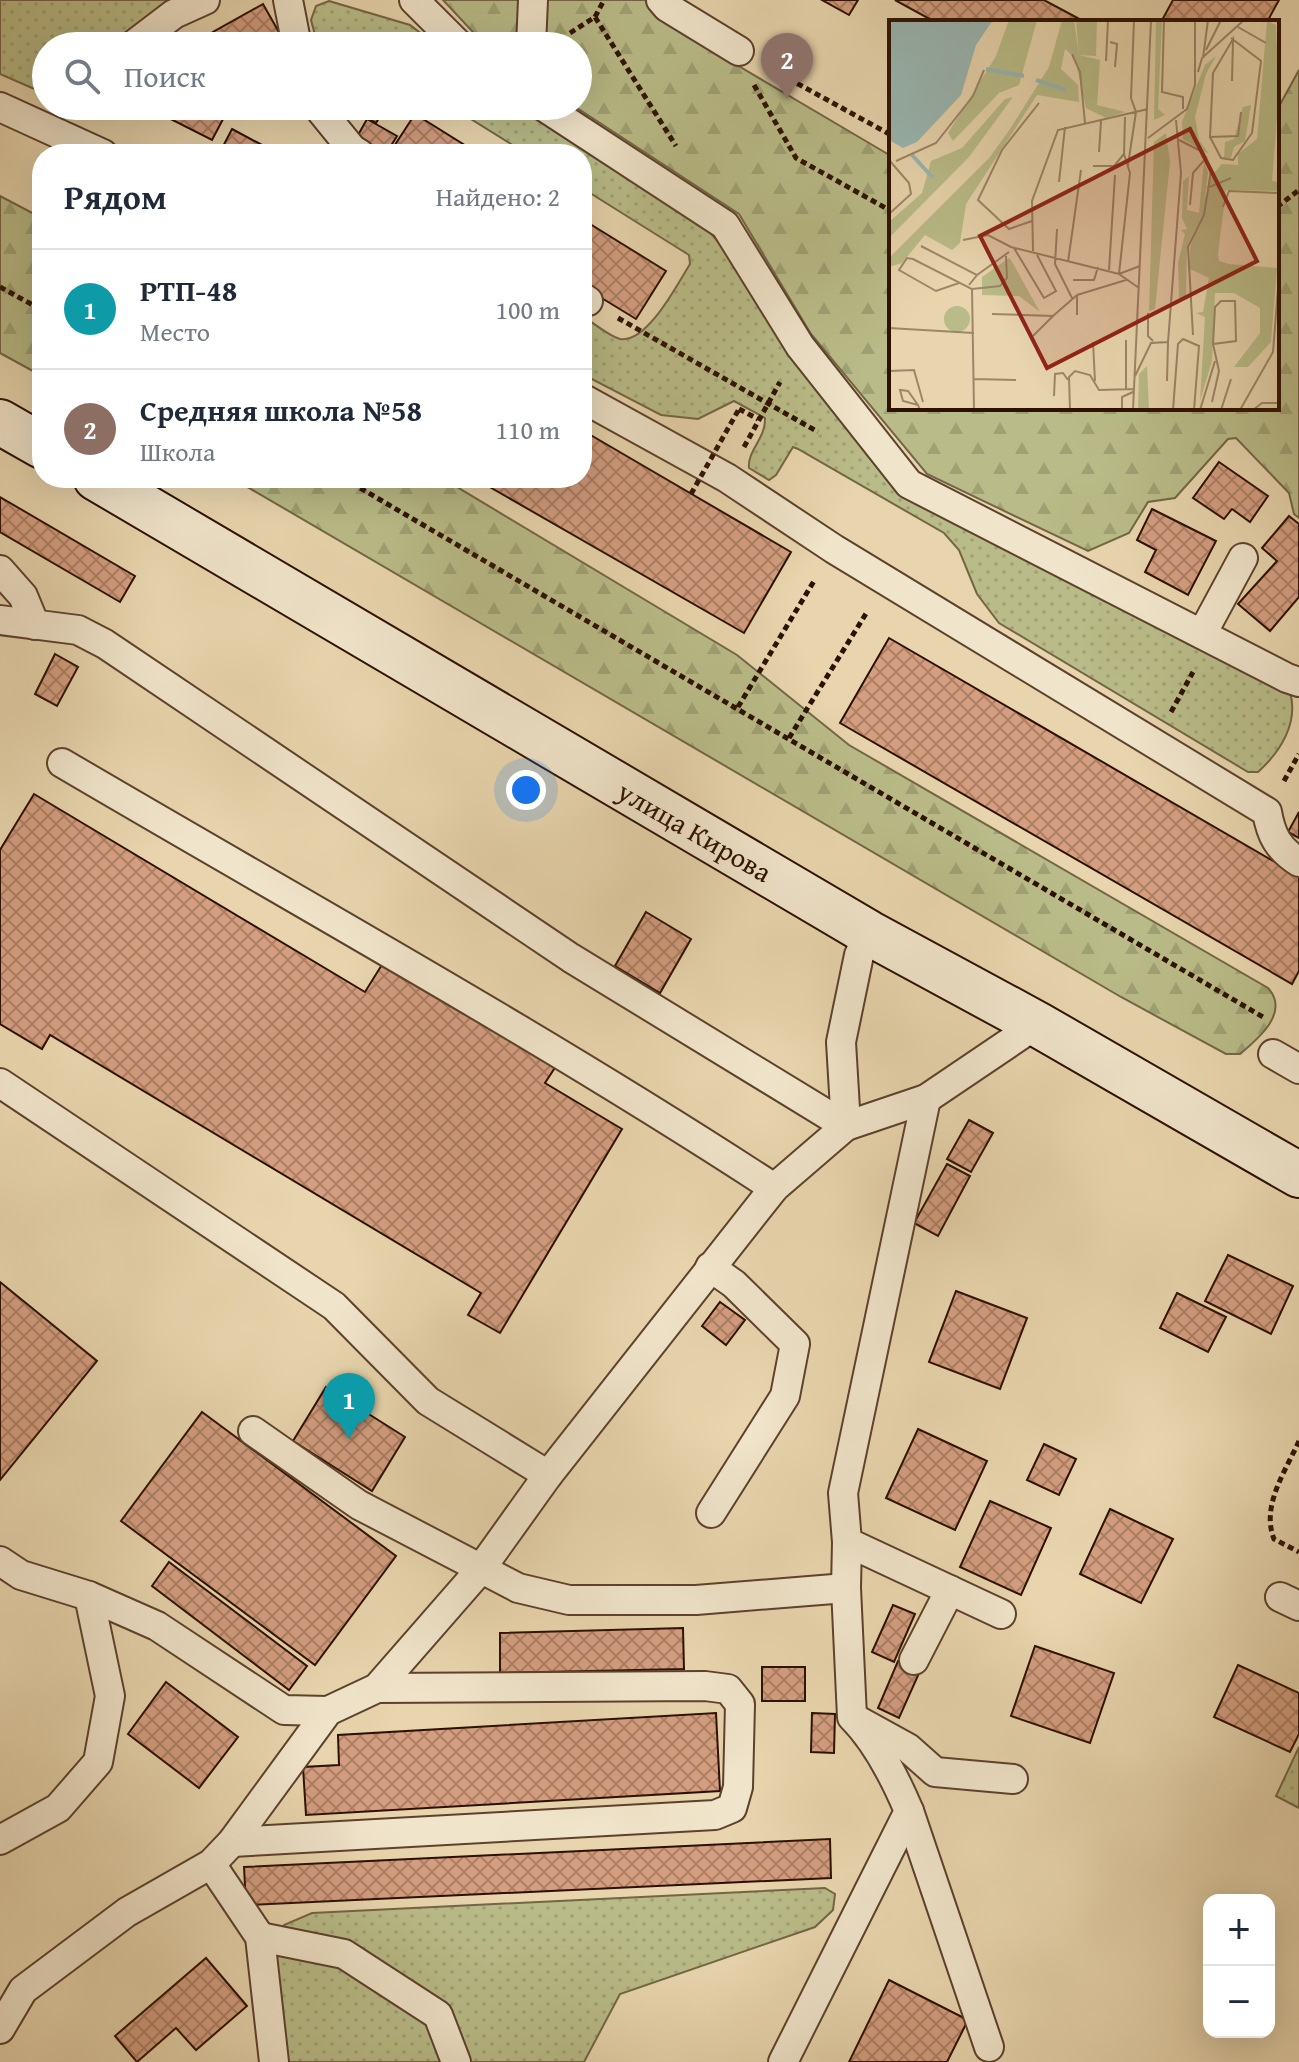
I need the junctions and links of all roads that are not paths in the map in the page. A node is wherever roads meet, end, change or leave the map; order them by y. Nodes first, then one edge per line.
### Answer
1 (205, 0) edge
2 (288, 0) edge
3 (414, 0) edge
4 (533, 0) edge
5 (661, 0) edge
6 (150, 32) edge
7 (294, 32) edge
8 (446, 32) edge
9 (532, 32) edge
10 (739, 51) road end
11 (0, 107) edge
12 (45, 120) edge
13 (328, 120) edge
14 (564, 120) edge
15 (39, 125) junction
16 (81, 144) edge
17 (348, 144) edge
18 (592, 404) edge
19 (0, 422) edge
20 (32, 440) edge
21 (113, 488) edge
22 (1243, 558) dead end
23 (0, 570) edge
24 (0, 620) edge
25 (35, 625) junction
26 (1207, 636) junction
27 (1299, 682) edge
28 (62, 763) dead end
29 (1299, 862) edge
30 (869, 933) junction
31 (1037, 1024) junction
32 (1273, 1054) dead end
33 (1299, 1069) edge
34 (0, 1083) edge
35 (926, 1099) junction
36 (846, 1126) junction
37 (1299, 1175) edge
38 (774, 1188) junction
39 (710, 1267) junction
40 (253, 1431) dead end
41 (548, 1475) junction
42 (711, 1513) dead end
43 (847, 1542) junction
44 (0, 1561) edge
45 (480, 1570) junction
46 (846, 1588) junction
47 (950, 1590) junction
48 (89, 1596) junction
49 (1001, 1614) dead end
50 (914, 1660) dead end
51 (377, 1688) junction
52 (328, 1711) junction
53 (852, 1717) junction
54 (1013, 1779) dead end
55 (909, 1811) junction
56 (0, 1840) edge
57 (232, 1842) junction
58 (211, 1864) junction
59 (260, 1937) junction
60 (0, 2029) edge
61 (989, 2047) dead end
62 (274, 2062) edge
63 (456, 2062) edge
64 (783, 2062) edge

1 - 6 lane
2 - 7 lane
3 - 8 lane
4 - 9 lane
5 - 10 lane
11 - 15 lane
12 - 15 lane
13 - 17 lane
14 - 26 lane
15 - 16 lane
18 - 29 lane
19 - 20 street
21 - 30 street, улица Кирова
22 - 26 lane
23 - 25 lane
24 - 25 lane
25 - 36 lane
26 - 27 lane
28 - 38 lane
30 - 31 street, улица Кирова
30 - 36 lane
31 - 35 lane
31 - 37 street, улица Кирова
32 - 33 lane
34 - 41 lane
35 - 36 lane
35 - 43 lane
36 - 38 lane
38 - 39 lane
39 - 41 lane
39 - 42 lane
40 - 45 lane
41 - 45 lane
43 - 46 lane
43 - 47 lane
44 - 48 lane
45 - 46 lane
45 - 51 lane
46 - 53 lane
47 - 49 lane
47 - 50 lane
48 - 52 lane
48 - 56 lane
51 - 52 lane
51 - 57 lane
52 - 57 lane
53 - 54 lane
53 - 55 lane
55 - 61 lane
55 - 64 lane
57 - 58 lane
58 - 59 lane
58 - 60 lane
59 - 62 lane
59 - 63 lane

